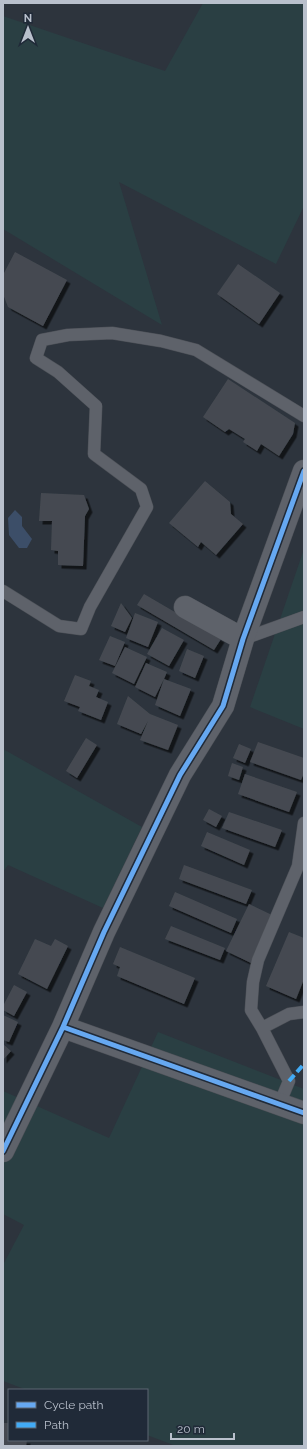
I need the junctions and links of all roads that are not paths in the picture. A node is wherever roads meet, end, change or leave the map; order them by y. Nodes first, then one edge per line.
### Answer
1 (304, 416) edge
2 (304, 471) edge
3 (3, 591) edge
4 (185, 607) dead end
5 (304, 617) edge
6 (243, 639) junction
7 (304, 823) edge
8 (304, 1012) edge
9 (63, 1027) junction
10 (262, 1028) junction
11 (279, 1105) junction
12 (304, 1113) edge
13 (3, 1151) edge

1 - 3 lane
2 - 6 street
4 - 6 street
5 - 6 lane
6 - 9 street
7 - 10 lane
8 - 10 lane
9 - 11 street
9 - 13 street
10 - 11 lane
11 - 12 street

